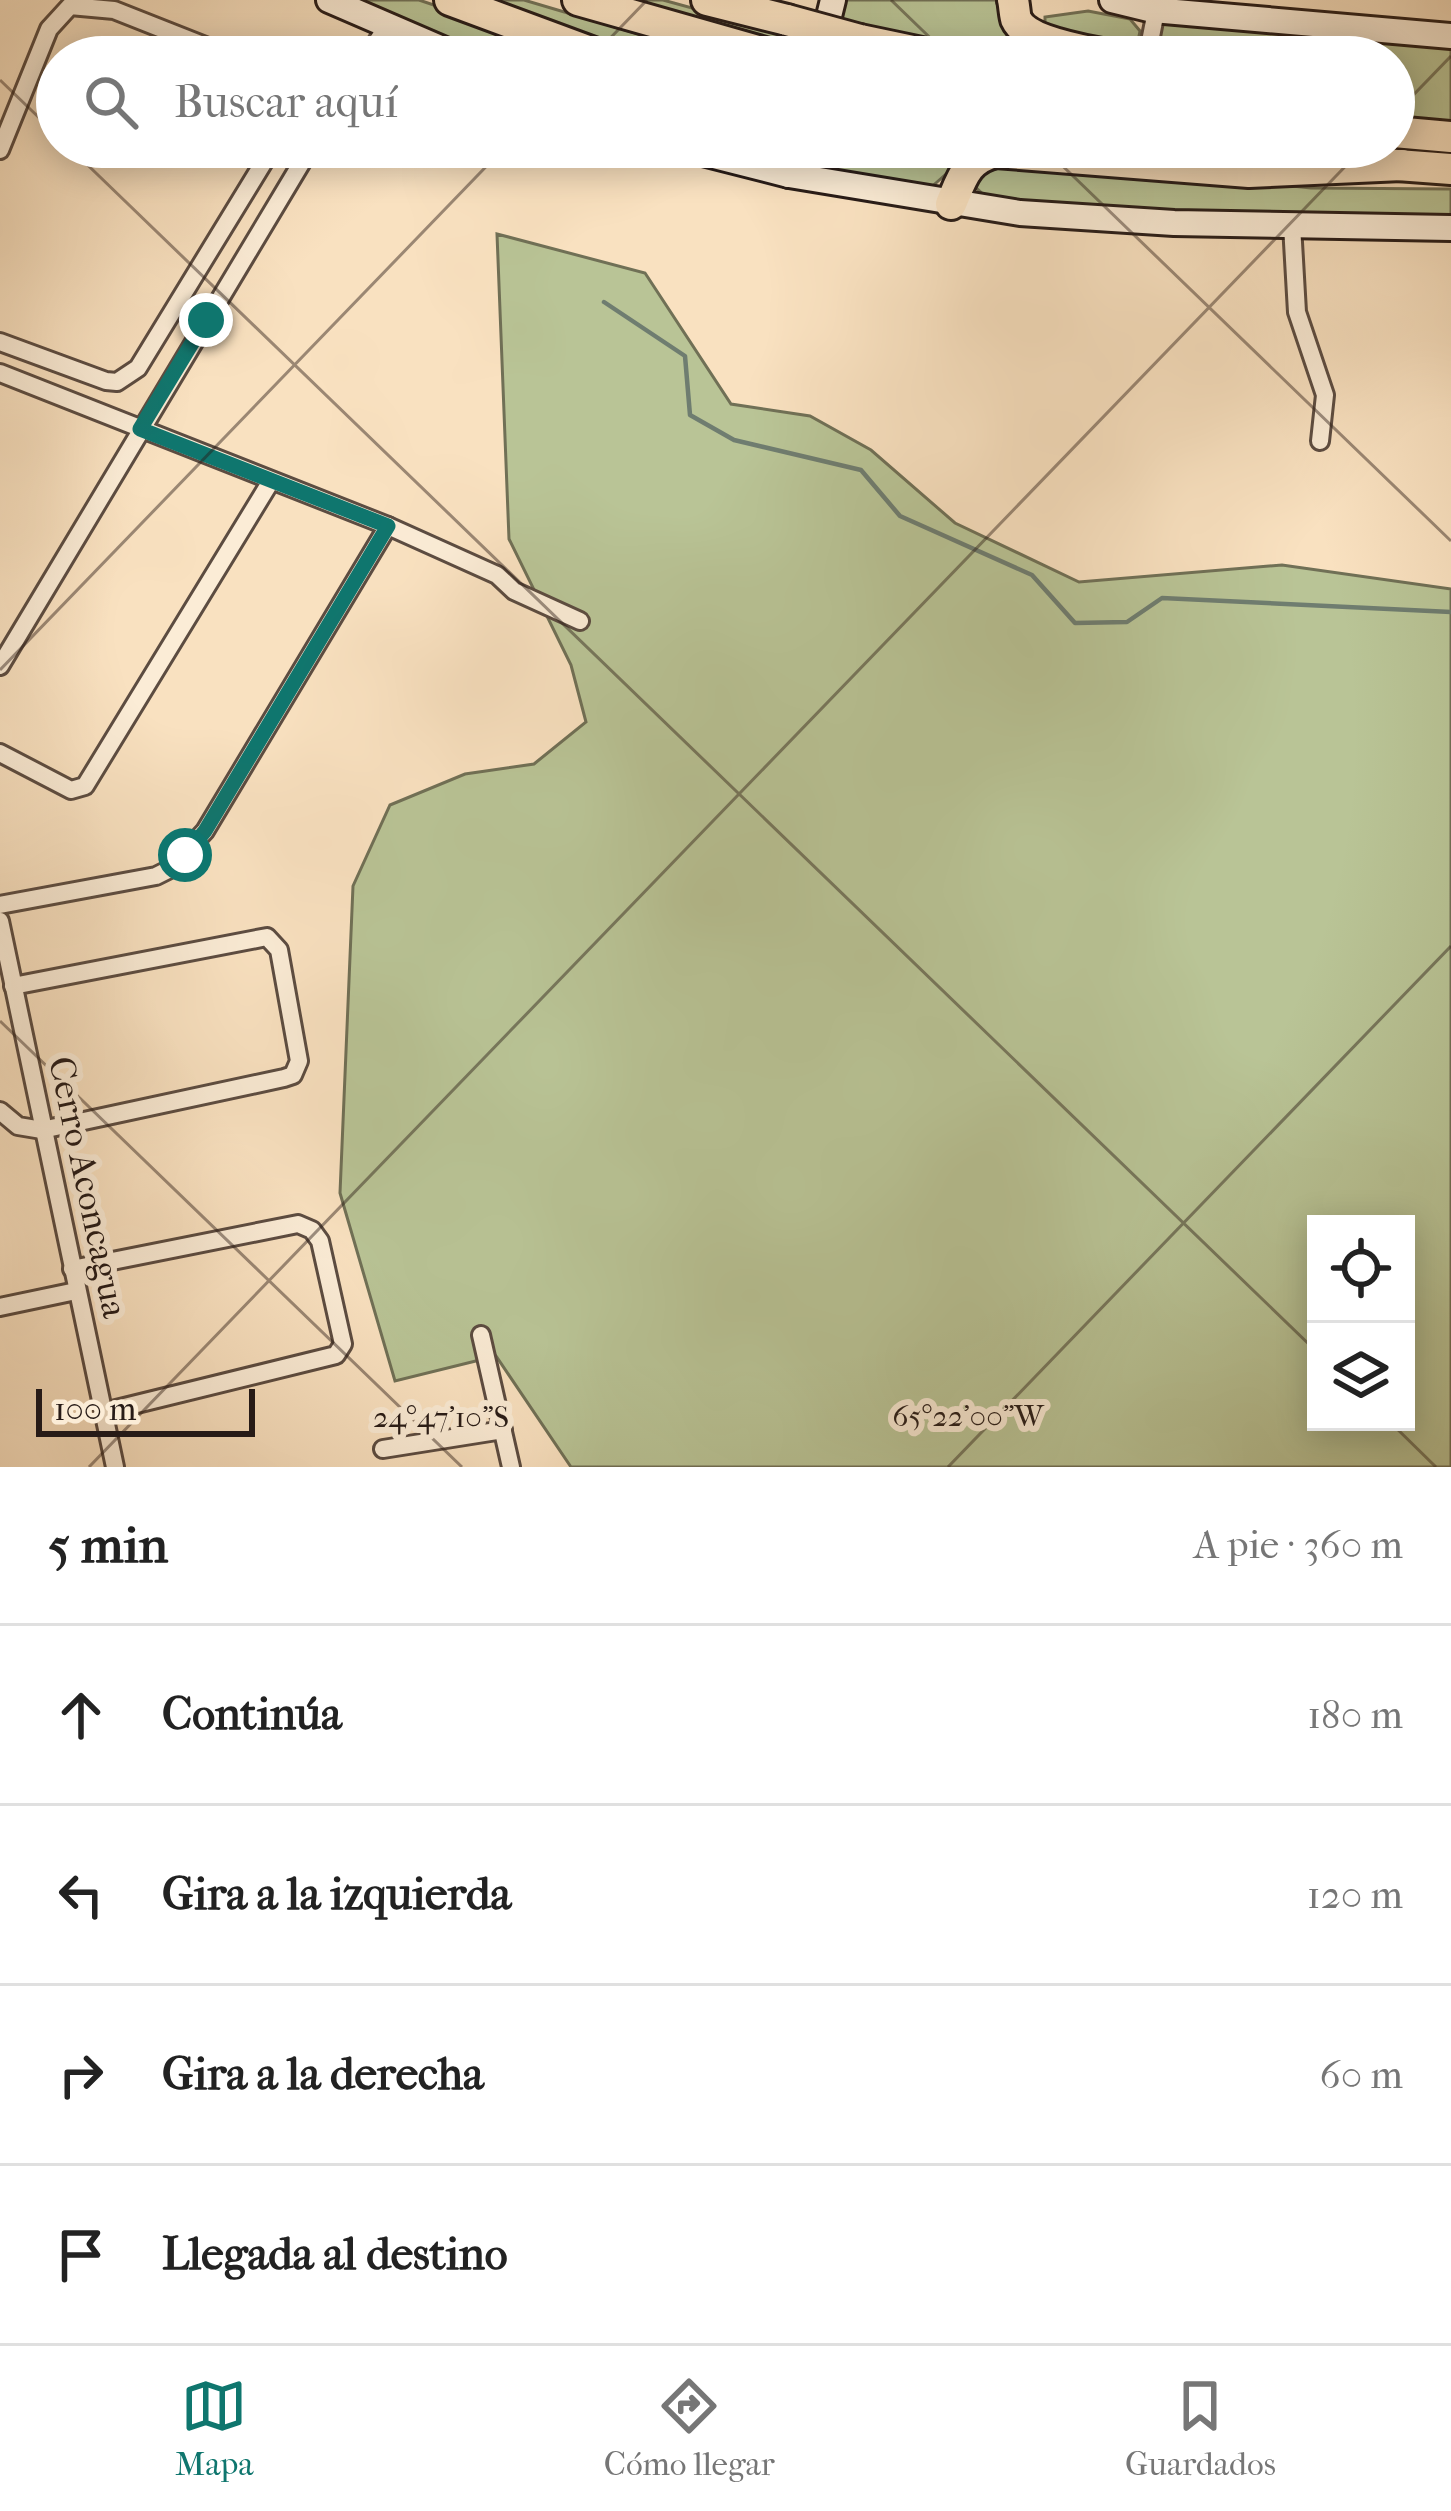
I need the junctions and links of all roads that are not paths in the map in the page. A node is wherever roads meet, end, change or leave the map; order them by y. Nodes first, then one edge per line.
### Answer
1 (329, 0) edge
2 (450, 0) edge
3 (578, 0) edge
4 (707, 0) edge
5 (833, 0) edge
6 (1013, 0) edge
7 (1112, 0) edge
8 (1156, 5) edge
9 (387, 26) junction
10 (46, 36) edge
11 (180, 36) edge
12 (381, 36) edge
13 (411, 36) edge
14 (547, 36) edge
15 (705, 36) edge
16 (824, 36) edge
17 (845, 36) edge
18 (1035, 36) edge
19 (1151, 36) edge
20 (1451, 36) edge
21 (36, 61) edge
22 (0, 150) edge
23 (1415, 166) edge
24 (260, 168) edge
25 (298, 168) edge
26 (759, 168) edge
27 (777, 168) edge
28 (791, 168) edge
29 (968, 168) edge
30 (1198, 168) edge
31 (1336, 168) edge
32 (1451, 169) edge
33 (789, 176) junction
34 (952, 204) junction
35 (1292, 225) junction
36 (1451, 228) edge
37 (0, 342) edge
38 (0, 373) edge
39 (140, 429) junction
40 (1320, 441) dead end
41 (271, 481) junction
42 (388, 526) junction
43 (580, 621) dead end
44 (0, 666) edge
45 (0, 753) edge
46 (0, 905) edge
47 (1, 930) edge
48 (13, 986) junction
49 (0, 1111) edge
50 (42, 1130) junction
51 (72, 1269) junction
52 (76, 1291) junction
53 (0, 1307) edge
54 (481, 1335) dead end
55 (104, 1412) junction
56 (502, 1430) junction
57 (382, 1449) dead end
58 (115, 1467) edge
59 (511, 1467) edge

1 - 9 street
2 - 14 highway
3 - 15 highway
4 - 17 highway, bridge
5 - 16 street
6 - 18 highway
7 - 8 street
8 - 19 street
8 - 20 street
9 - 12 street
9 - 13 street
10 - 11 street
21 - 22 street
23 - 32 highway
24 - 37 street
25 - 39 street
26 - 33 street
27 - 33 street
28 - 33 street
29 - 34 highway
30 - 31 highway
33 - 34 street
34 - 35 street
35 - 36 street
35 - 40 street
38 - 39 street
39 - 41 street
39 - 44 street
41 - 42 street
41 - 45 street
42 - 43 street
42 - 46 street
47 - 48 street, Cerro Aconcagua
48 - 50 street, Cerro Aconcagua
48 - 50 street
49 - 50 street
50 - 51 street, Cerro Aconcagua
51 - 52 street, Cerro Aconcagua
51 - 55 street
52 - 53 street
52 - 55 street, Cerro Aconcagua
54 - 56 street
55 - 58 street, Cerro Aconcagua
56 - 57 street
56 - 59 street

